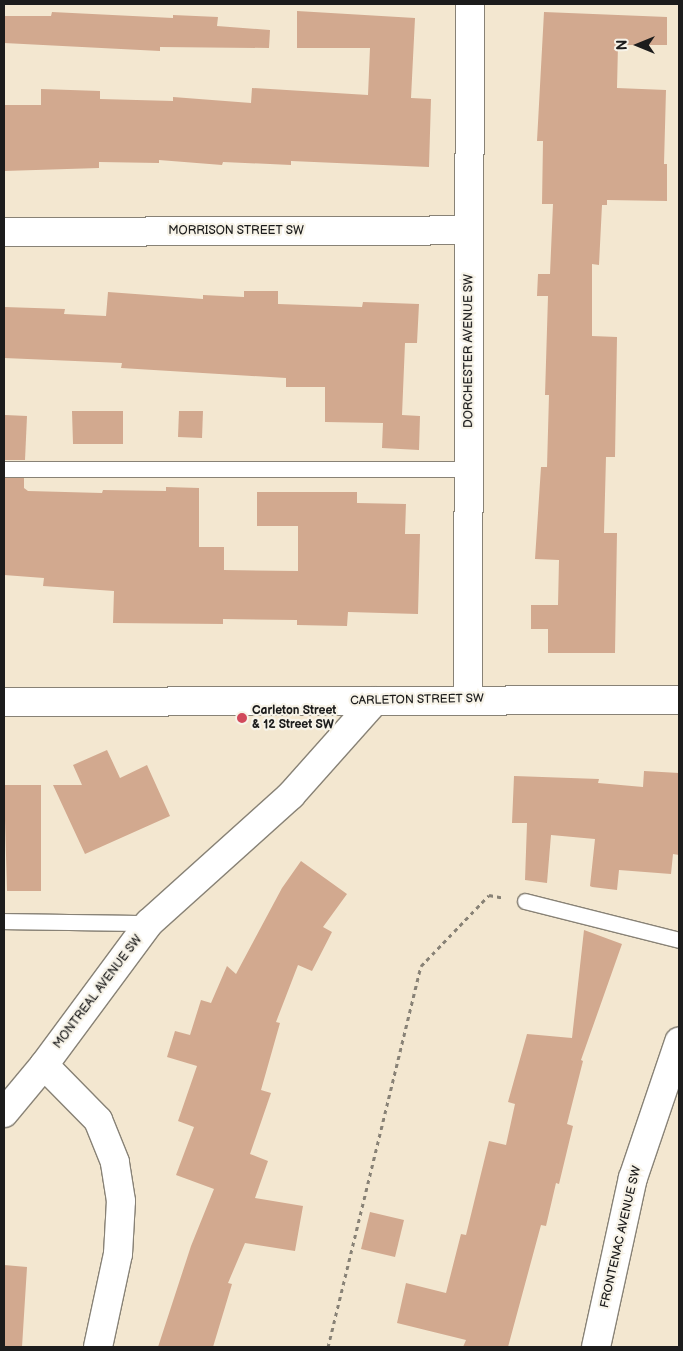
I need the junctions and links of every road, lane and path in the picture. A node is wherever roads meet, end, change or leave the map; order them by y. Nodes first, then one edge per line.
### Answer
1 (470, 4) edge
2 (469, 230) junction
3 (4, 232) edge
4 (469, 468) junction
5 (4, 469) edge
6 (468, 698) junction
7 (679, 700) edge
8 (4, 702) edge
9 (374, 702) junction
10 (525, 901) joint
11 (4, 921) edge
12 (149, 924) junction
13 (679, 940) edge
14 (679, 1042) edge
15 (44, 1065) junction
16 (4, 1113) edge
17 (98, 1347) edge
18 (328, 1347) edge
19 (596, 1347) edge

1 - 2 street, DORCHESTER AVENUE SW
2 - 3 street, MORRISON STREET SW
2 - 4 street, DORCHESTER AVENUE SW
4 - 5 lane
4 - 6 street, DORCHESTER AVENUE SW
6 - 7 street, CARLETON STREET SW
6 - 9 street, CARLETON STREET SW
8 - 9 street, CARLETON STREET SW
9 - 12 street, MONTREAL AVENUE SW
10 - 13 lane
10 - 18 path
11 - 12 lane
12 - 15 street, MONTREAL AVENUE SW
14 - 19 street, FRONTENAC AVENUE SW
15 - 16 street, MONTREAL AVENUE SW
15 - 17 street

